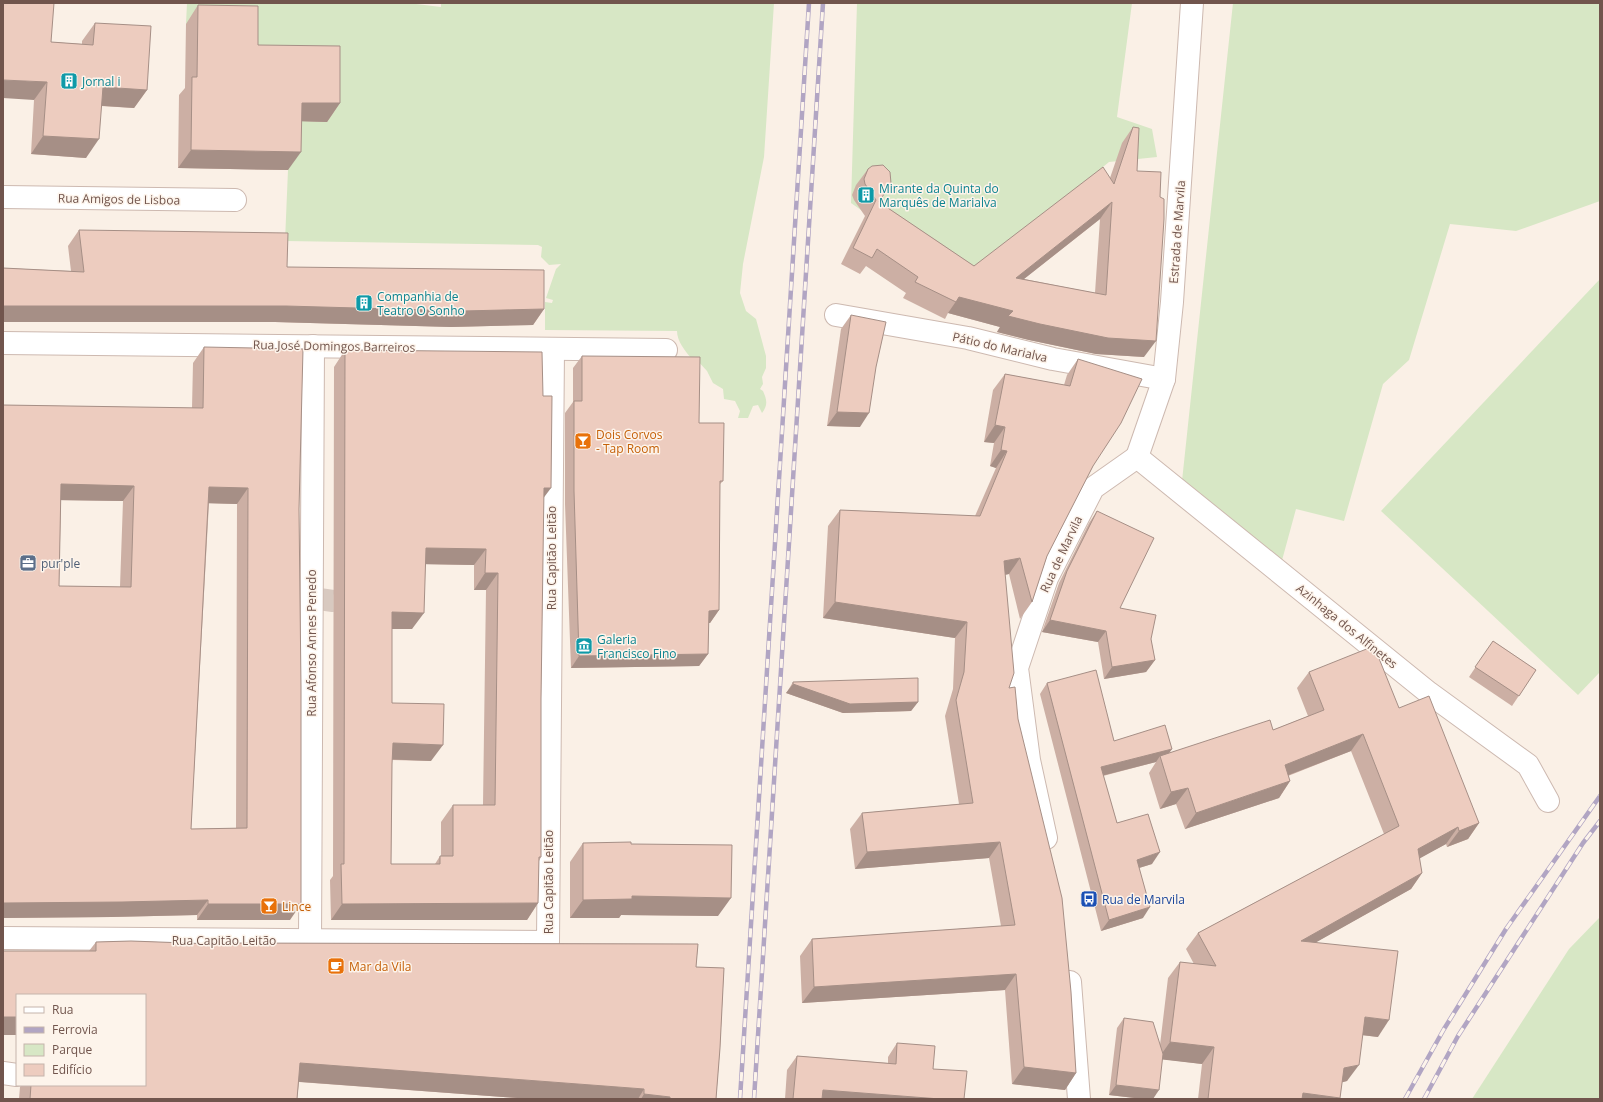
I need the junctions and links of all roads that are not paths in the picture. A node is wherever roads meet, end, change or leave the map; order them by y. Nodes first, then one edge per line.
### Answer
1 (1192, 3) edge
2 (3, 197) edge
3 (235, 200) dead end
4 (836, 315) dead end
5 (3, 343) edge
6 (313, 346) junction
7 (553, 349) junction
8 (666, 350) dead end
9 (1164, 379) junction
10 (1137, 457) junction
11 (1548, 801) dead end
12 (1052, 860) edge
13 (3, 938) edge
14 (310, 941) junction
15 (1068, 963) edge
16 (3, 1074) edge
17 (16, 1075) edge
18 (1079, 1099) edge

1 - 9 street, Estrada de Marvila
2 - 3 street, Rua Amigos de Lisboa
4 - 9 street, Pátio do Marialva
5 - 6 street, Rua José Domingos Barreiros
6 - 7 street, Rua José Domingos Barreiros
6 - 14 street, Rua Afonso Annes Penedo
7 - 8 street, Rua José Domingos Barreiros
7 - 14 street, Rua Capitão Leitão
9 - 10 street, Estrada de Marvila
10 - 11 street, Azinhaga dos Alfinetes
10 - 12 street, Rua de Marvila
13 - 14 street, Rua Capitão Leitão
15 - 18 street
16 - 17 street

